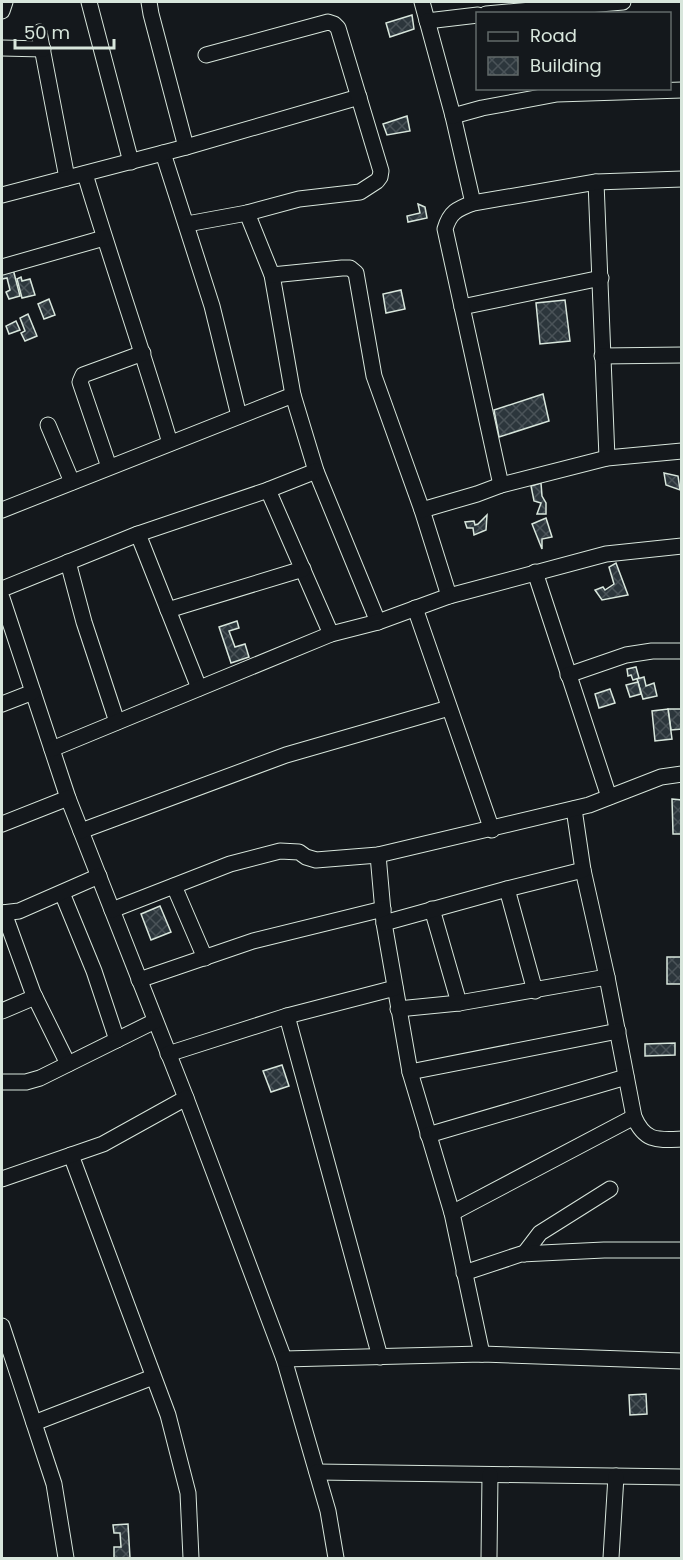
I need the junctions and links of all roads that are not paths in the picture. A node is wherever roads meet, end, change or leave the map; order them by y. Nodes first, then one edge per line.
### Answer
1 (5, 2) edge
2 (89, 2) edge
3 (149, 2) edge
4 (422, 2) edge
5 (622, 2) edge
6 (517, 5) edge
7 (2, 11) edge
8 (493, 12) edge
9 (476, 15) edge
10 (427, 21) junction
11 (39, 32) dead end
12 (2, 48) edge
13 (43, 50) junction
14 (206, 55) dead end
15 (681, 90) edge
16 (359, 97) junction
17 (453, 116) junction
18 (186, 147) junction
19 (164, 153) junction
20 (131, 162) junction
21 (85, 174) junction
22 (67, 178) junction
23 (681, 179) edge
24 (596, 182) junction
25 (2, 195) edge
26 (473, 203) junction
27 (247, 213) junction
28 (187, 224) junction
29 (104, 238) junction
30 (2, 267) edge
31 (272, 275) junction
32 (601, 278) junction
33 (462, 307) junction
34 (143, 353) junction
35 (681, 355) edge
36 (602, 356) junction
37 (292, 394) junction
38 (239, 416) junction
39 (48, 425) dead end
40 (170, 442) junction
41 (681, 451) edge
42 (607, 458) junction
43 (109, 467) junction
44 (316, 471) junction
45 (72, 482) junction
46 (501, 485) junction
47 (268, 490) junction
48 (2, 510) edge
49 (422, 510) junction
50 (138, 534) junction
51 (681, 546) edge
52 (68, 562) junction
53 (303, 569) junction
54 (535, 572) junction
55 (2, 589) edge
56 (449, 596) junction
57 (2, 603) edge
58 (415, 608) junction
59 (168, 610) junction
60 (378, 622) junction
61 (331, 634) junction
62 (681, 651) edge
63 (568, 675) junction
64 (199, 688) junction
65 (33, 692) junction
66 (2, 704) edge
67 (449, 708) junction
68 (117, 722) junction
69 (52, 749) junction
70 (681, 774) edge
71 (609, 797) junction
72 (68, 798) junction
73 (574, 809) junction
74 (2, 824) edge
75 (492, 830) junction
76 (81, 831) junction
77 (378, 855) junction
78 (583, 870) junction
79 (99, 876) junction
80 (174, 886) junction
81 (507, 889) junction
82 (62, 892) junction
83 (432, 909) junction
84 (112, 910) junction
85 (3, 913) edge
86 (383, 916) junction
87 (205, 958) junction
88 (607, 977) junction
89 (140, 980) junction
90 (395, 988) junction
91 (535, 991) junction
92 (35, 997) junction
93 (459, 1003) junction
94 (398, 1009) junction
95 (2, 1011) edge
96 (287, 1016) junction
97 (155, 1021) junction
98 (618, 1031) junction
99 (117, 1040) junction
100 (168, 1054) junction
101 (68, 1064) junction
102 (410, 1072) junction
103 (626, 1077) junction
104 (2, 1082) edge
105 (186, 1098) junction
106 (634, 1117) junction
107 (428, 1135) junction
108 (681, 1139) edge
109 (71, 1155) junction
110 (2, 1179) edge
111 (610, 1190) dead end
112 (452, 1213) junction
113 (681, 1250) edge
114 (525, 1254) junction
115 (464, 1273) junction
116 (2, 1326) edge
117 (482, 1354) junction
118 (380, 1357) junction
119 (284, 1359) junction
120 (681, 1361) edge
121 (153, 1377) junction
122 (34, 1423) junction
123 (317, 1472) junction
124 (490, 1475) junction
125 (616, 1476) junction
126 (681, 1477) edge
127 (66, 1558) edge
128 (191, 1558) edge
129 (336, 1558) edge
130 (489, 1558) edge
131 (611, 1558) edge

1 - 7 street
2 - 20 street
3 - 18 street
4 - 10 street
5 - 6 street
6 - 8 street
9 - 10 street
10 - 17 street
11 - 13 street
12 - 13 street
13 - 22 street
14 - 16 street
15 - 17 street
16 - 18 street
16 - 27 street
17 - 26 street
18 - 19 street
19 - 20 street
19 - 28 street
20 - 21 street
21 - 22 street
21 - 29 street
22 - 25 street
23 - 24 street
24 - 26 street
24 - 32 street
26 - 33 street
27 - 28 street
27 - 31 street
28 - 38 street
29 - 30 street
29 - 34 street
31 - 37 street
31 - 49 street
32 - 33 street
32 - 36 street
33 - 46 street
34 - 40 street
34 - 43 street
35 - 36 street
36 - 42 street
37 - 38 street
37 - 44 street
38 - 40 street
39 - 45 street
40 - 43 street
41 - 42 street
42 - 46 street
43 - 45 street
44 - 47 street
44 - 60 street
45 - 48 street
46 - 49 street
47 - 50 street
47 - 53 street
49 - 56 street
50 - 52 street
50 - 59 street
51 - 54 street
52 - 55 street
52 - 68 street
53 - 59 street
53 - 61 street
54 - 56 street
54 - 63 street
56 - 58 street
57 - 65 street
58 - 60 street
58 - 67 street
59 - 64 street
60 - 61 street
61 - 64 street
62 - 63 street
63 - 71 street
64 - 68 street
65 - 66 street
65 - 69 street
67 - 75 street
67 - 76 street
68 - 69 street
69 - 72 street
70 - 71 street
71 - 73 street
72 - 74 street
72 - 76 street
73 - 75 street
73 - 78 street
75 - 77 street
76 - 79 street
77 - 80 street
77 - 86 street
78 - 81 street
78 - 88 street
79 - 82 street
79 - 84 street
80 - 84 street
80 - 87 street
81 - 83 street
81 - 91 street
82 - 85 street
82 - 99 street
83 - 86 street
83 - 93 street
84 - 89 street
85 - 92 street
86 - 87 street
86 - 90 street
87 - 89 street
88 - 91 street
88 - 98 street
89 - 97 street
90 - 94 street
90 - 96 street
91 - 93 street
92 - 95 street
92 - 101 street
93 - 94 street
94 - 102 street
96 - 100 street
96 - 118 street
97 - 99 street
97 - 100 street
98 - 102 street
98 - 103 street
99 - 101 street
100 - 105 street
101 - 104 street
102 - 107 street
103 - 106 street
103 - 107 street
105 - 109 street
105 - 119 street
106 - 108 street
106 - 112 street
107 - 112 street
109 - 110 street
109 - 121 street
111 - 114 street
112 - 115 street
113 - 114 street
114 - 115 street
115 - 117 street
116 - 122 street
117 - 118 street
117 - 120 street
118 - 119 street
119 - 123 street
121 - 122 street
121 - 128 street
122 - 127 street
123 - 124 street
123 - 129 street
124 - 125 street
124 - 130 street
125 - 126 street
125 - 131 street

